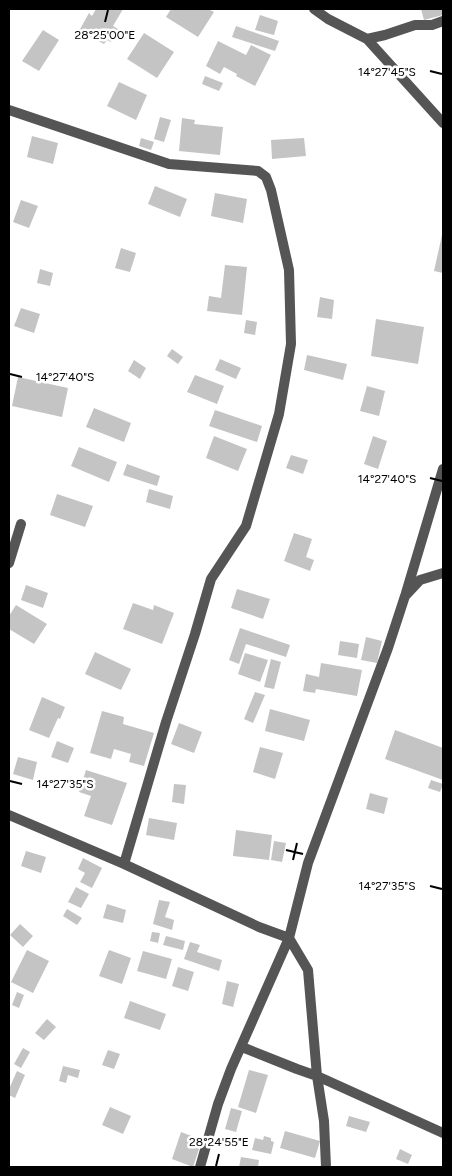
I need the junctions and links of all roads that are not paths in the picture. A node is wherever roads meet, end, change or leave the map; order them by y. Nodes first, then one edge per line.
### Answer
1 (314, 9) edge
2 (443, 21) edge
3 (367, 39) junction
4 (9, 110) edge
5 (443, 123) edge
6 (443, 469) edge
7 (21, 524) dead end
8 (9, 563) edge
9 (443, 573) edge
10 (405, 596) junction
11 (9, 815) edge
12 (124, 864) junction
13 (289, 938) junction
14 (242, 1047) junction
15 (317, 1076) junction
16 (443, 1133) edge
17 (200, 1167) edge
18 (326, 1167) edge

1 - 3 street
2 - 3 street
3 - 5 street
4 - 12 street
6 - 10 street
7 - 8 street
9 - 10 street
10 - 13 street
11 - 12 street
12 - 13 street
13 - 14 street
13 - 15 street
14 - 15 street
14 - 17 street
15 - 16 street
15 - 18 street

